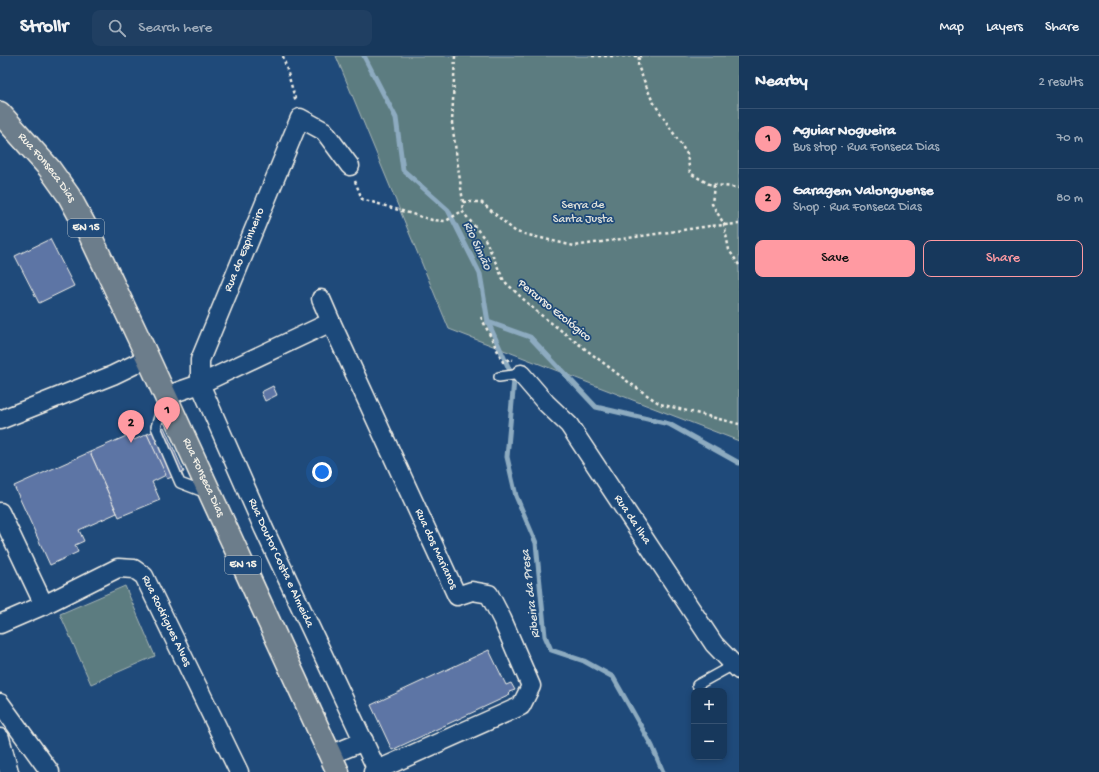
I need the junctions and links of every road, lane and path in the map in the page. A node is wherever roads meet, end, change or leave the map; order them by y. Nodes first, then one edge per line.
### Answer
1 (283, 56) edge
2 (455, 56) edge
3 (592, 56) edge
4 (641, 56) edge
5 (1, 117) edge
6 (300, 118) junction
7 (350, 166) joint
8 (714, 185) junction
9 (739, 188) edge
10 (463, 202) junction
11 (462, 211) junction
12 (724, 224) junction
13 (739, 224) edge
14 (739, 264) edge
15 (321, 299) dead end
16 (481, 316) dead end
17 (331, 322) junction
18 (148, 358) junction
19 (510, 359) dead end
20 (511, 375) dead end
21 (200, 384) junction
22 (165, 396) junction
23 (0, 420) edge
24 (739, 424) edge
25 (0, 512) edge
26 (44, 605) junction
27 (0, 624) edge
28 (737, 667) edge
29 (697, 684) dead end
30 (0, 703) edge
31 (0, 738) edge
32 (364, 741) junction
33 (334, 764) edge
34 (375, 771) edge
35 (9, 772) edge
36 (50, 772) edge
37 (239, 772) edge

1 - 6 path
2 - 10 path
3 - 4 path
4 - 8 path
5 - 18 main road, Rua Fonseca Dias / EN 15
6 - 7 street
6 - 21 street, Rua do Espinheiro
7 - 11 path
8 - 9 path
8 - 12 path
10 - 11 path
10 - 12 path
11 - 24 path, Percurso Ecológico
12 - 13 path
12 - 14 path
15 - 17 street, Rua dos Marianos
16 - 19 path
17 - 21 street
17 - 34 street, Rua dos Marianos
18 - 22 main road, Rua Fonseca Dias / EN 15
18 - 23 street
20 - 28 street, Rua da Ilha
21 - 22 street
21 - 32 street, Rua Doutor Costa e Almeida
22 - 33 main road, Rua Fonseca Dias / EN 15
25 - 26 street
26 - 27 street, Rua Rodrigues Alves
26 - 37 street, Rua Rodrigues Alves
28 - 29 lane
30 - 36 street
31 - 35 street
32 - 33 street
32 - 34 street, Rua Doutor Costa e Almeida

